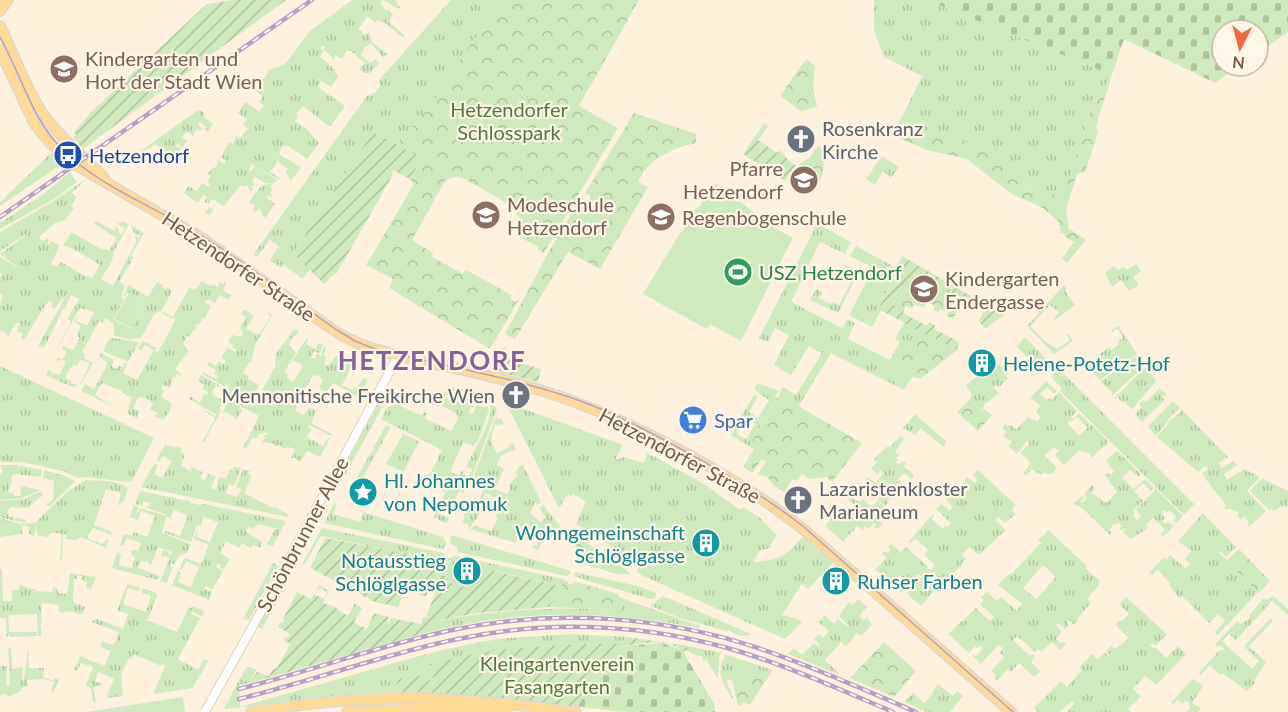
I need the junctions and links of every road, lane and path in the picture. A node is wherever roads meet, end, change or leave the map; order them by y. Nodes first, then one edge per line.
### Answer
1 (8, 0) edge
2 (0, 11) edge
3 (0, 26) edge
4 (0, 50) edge
5 (111, 186) junction
6 (398, 356) junction
7 (414, 698) junction
8 (441, 703) junction
9 (426, 710) edge
10 (206, 712) edge
11 (251, 712) edge
12 (347, 712) edge
13 (452, 712) edge
14 (507, 712) edge
15 (576, 712) edge
16 (1011, 712) edge

1 - 2 main road
3 - 5 main road, Hetzendorfer Straße
4 - 5 main road, Hetzendorfer Straße
5 - 6 main road, Hetzendorfer Straße
6 - 10 street, Schönbrunner Allee, bridge
6 - 16 main road, Hetzendorfer Straße
7 - 8 main road
7 - 9 street
7 - 11 main road
8 - 9 main road
8 - 13 street
8 - 14 main road
8 - 15 main road
9 - 12 main road

